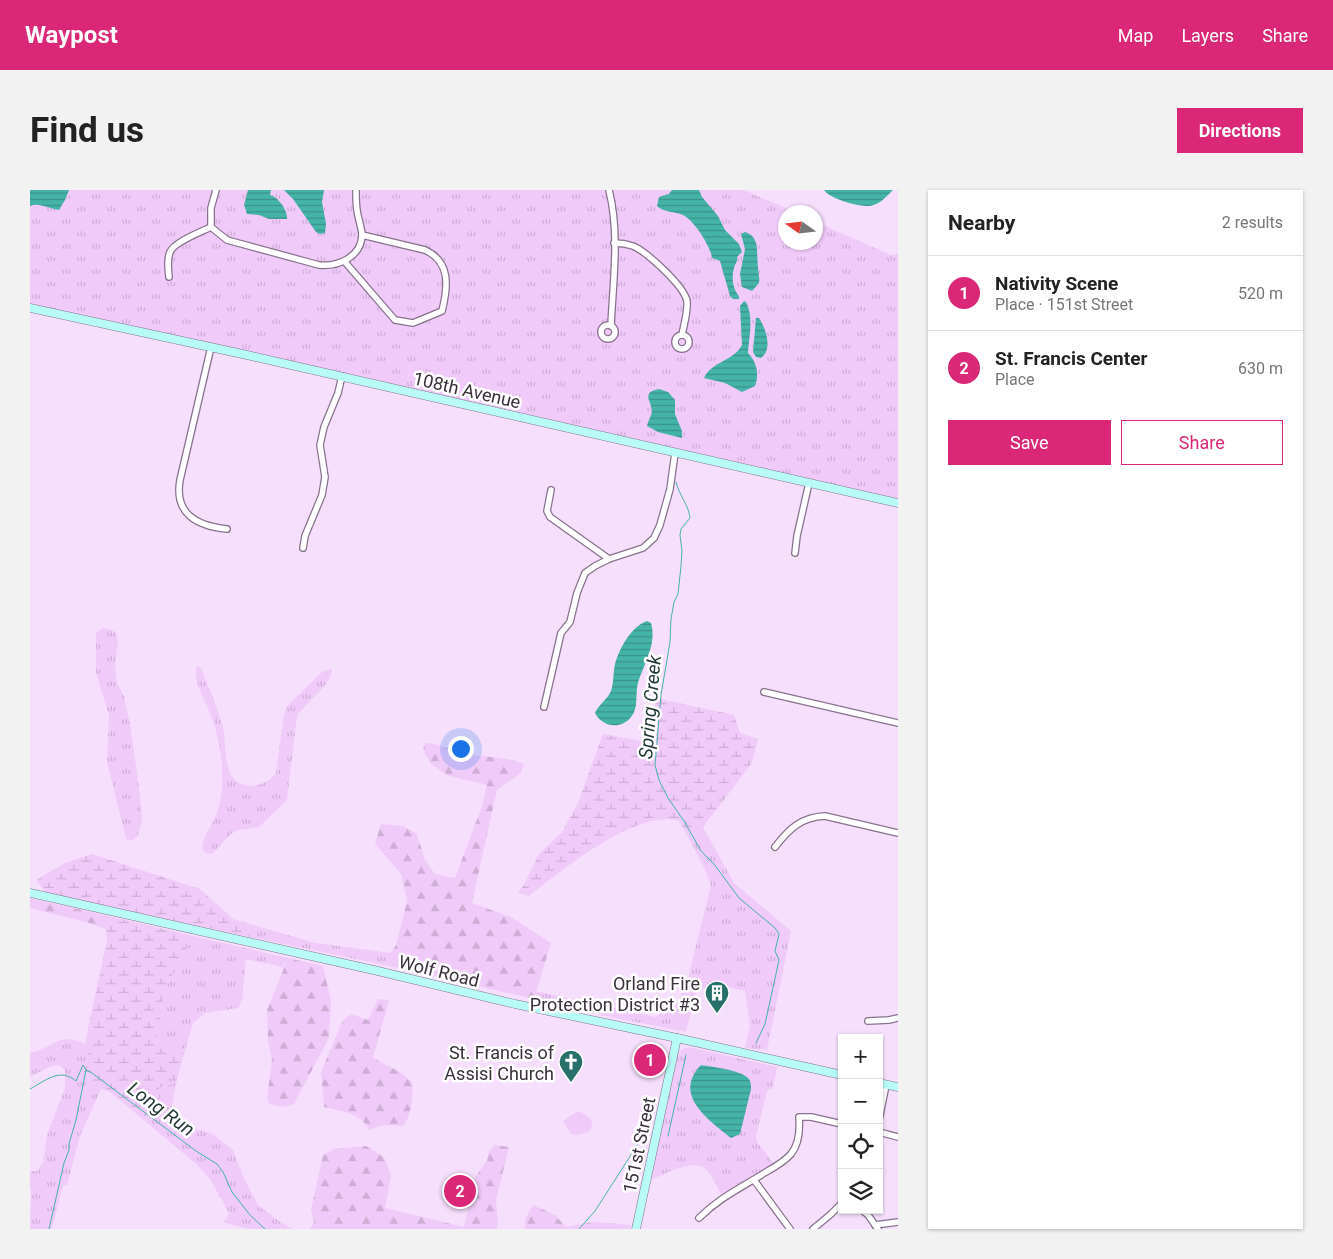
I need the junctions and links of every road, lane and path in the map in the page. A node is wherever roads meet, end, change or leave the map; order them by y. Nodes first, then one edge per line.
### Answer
1 (216, 190) edge
2 (356, 190) edge
3 (608, 190) edge
4 (211, 227) junction
5 (362, 234) junction
6 (614, 243) junction
7 (345, 262) junction
8 (169, 277) dead end
9 (30, 308) edge
10 (611, 326) dead end
11 (682, 335) dead end
12 (211, 347) junction
13 (342, 376) junction
14 (675, 453) junction
15 (809, 483) junction
16 (551, 490) dead end
17 (898, 503) edge
18 (227, 529) dead end
19 (303, 548) dead end
20 (795, 553) dead end
21 (609, 559) junction
22 (764, 692) dead end
23 (544, 707) dead end
24 (898, 723) edge
25 (898, 833) edge
26 (774, 847) dead end
27 (30, 893) edge
28 (898, 1018) edge
29 (868, 1021) dead end
30 (678, 1038) junction
31 (838, 1074) edge
32 (883, 1084) edge
33 (898, 1087) edge
34 (838, 1123) edge
35 (883, 1133) edge
36 (898, 1137) edge
37 (754, 1180) junction
38 (838, 1207) edge
39 (867, 1214) edge
40 (699, 1218) dead end
41 (898, 1222) edge
42 (877, 1227) edge
43 (636, 1229) edge
44 (790, 1229) edge
45 (813, 1229) edge

1 - 4 street
2 - 5 street
3 - 6 street
4 - 7 street
4 - 8 street
5 - 7 street
5 - 7 street
6 - 10 street
6 - 11 street
9 - 12 street, 108th Avenue
12 - 13 street, 108th Avenue
12 - 18 street
13 - 14 street, 108th Avenue
13 - 19 street
14 - 15 street, 108th Avenue
14 - 21 street
15 - 17 street, 108th Avenue
15 - 20 street
16 - 21 street
21 - 23 street
22 - 24 street
25 - 26 street
27 - 30 street, Wolf Road
28 - 29 street
30 - 31 street, Wolf Road
30 - 43 street, 151st Street
32 - 33 street
34 - 37 street
35 - 36 street
37 - 40 street
37 - 44 street
38 - 45 street
39 - 42 street
41 - 42 street

